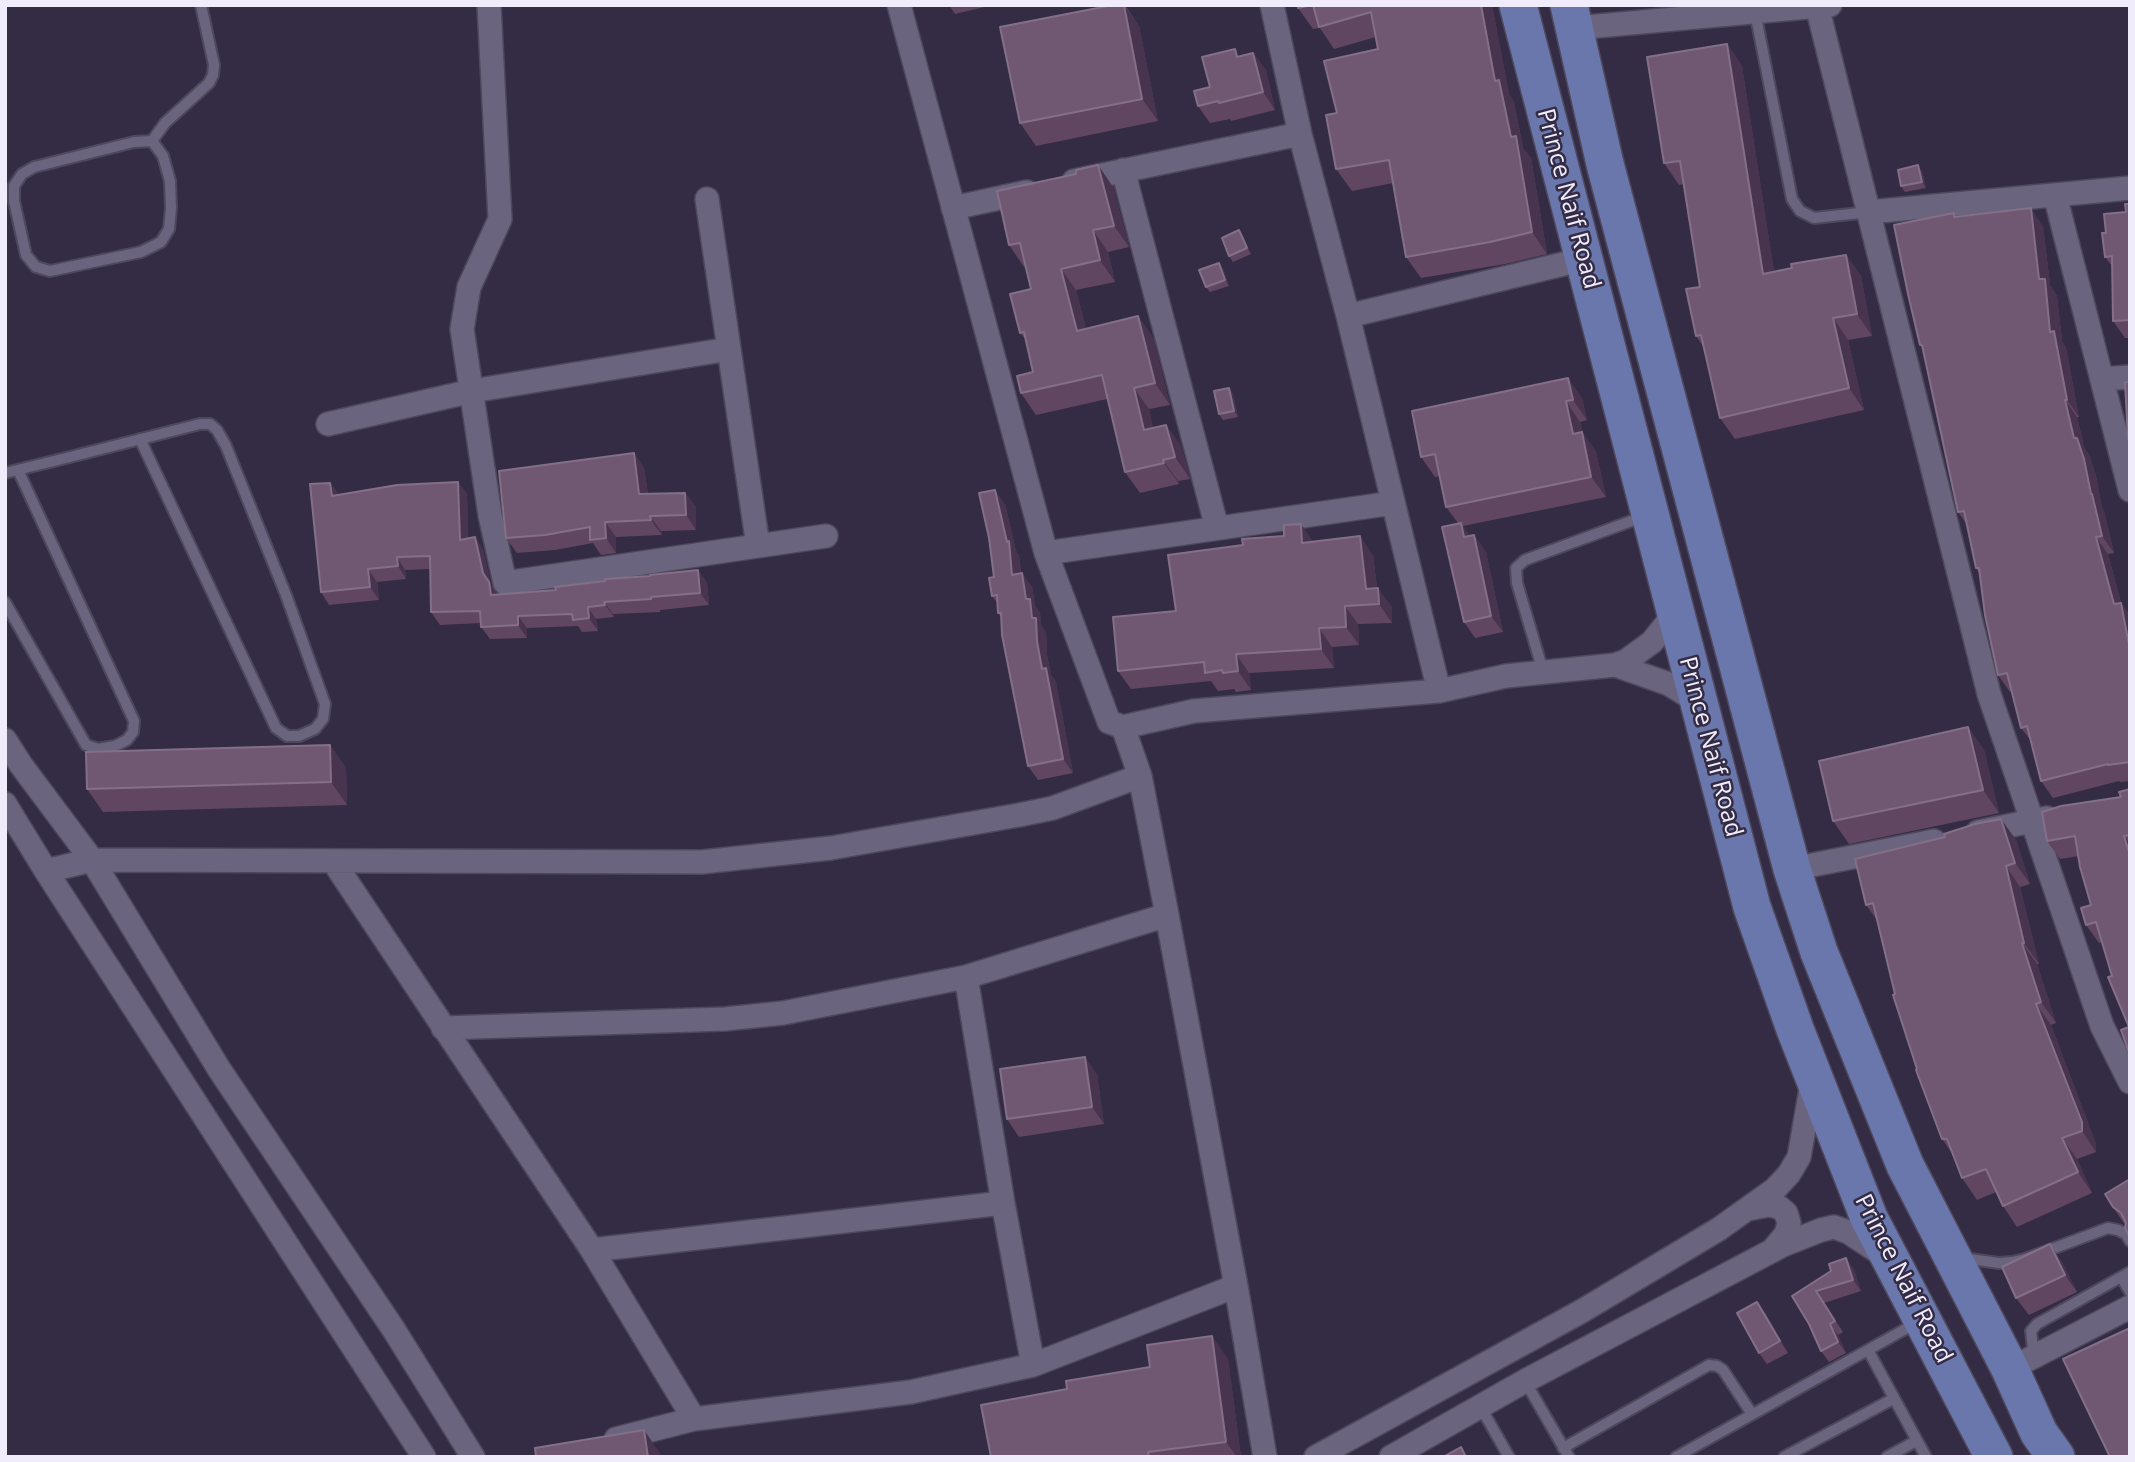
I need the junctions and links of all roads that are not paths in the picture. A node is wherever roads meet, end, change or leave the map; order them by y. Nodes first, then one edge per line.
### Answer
1 (201, 5) edge
2 (489, 5) edge
3 (899, 5) edge
4 (1272, 5) edge
5 (1518, 5) edge
6 (1824, 6) edge
7 (1755, 12) junction
8 (1572, 17) edge
9 (1300, 134) junction
10 (152, 141) junction
11 (1123, 170) junction
12 (2130, 188) edge
13 (2055, 195) junction
14 (707, 200) dead end
15 (953, 208) junction
16 (1869, 212) junction
17 (1584, 259) junction
18 (1348, 316) junction
19 (729, 349) junction
20 (2130, 377) edge
21 (2102, 379) junction
22 (472, 391) junction
23 (328, 424) dead end
24 (140, 439) junction
25 (18, 470) junction
26 (5, 473) edge
27 (2130, 491) edge
28 (1394, 503) junction
29 (1650, 514) junction
30 (1217, 528) junction
31 (826, 536) dead end
32 (758, 546) junction
33 (1046, 552) junction
34 (5, 602) edge
35 (1675, 613) junction
36 (1615, 665) junction
37 (1543, 671) junction
38 (1438, 691) junction
39 (1698, 702) junction
40 (1123, 727) junction
41 (5, 740) edge
42 (1140, 776) junction
43 (5, 804) edge
44 (2069, 811) edge
45 (2033, 822) junction
46 (92, 860) junction
47 (333, 861) junction
48 (1793, 869) junction
49 (46, 871) junction
50 (1167, 915) junction
51 (966, 977) junction
52 (443, 1028) junction
53 (1814, 1076) junction
54 (2130, 1082) edge
55 (1003, 1203) junction
56 (1748, 1209) junction
57 (2130, 1241) edge
58 (592, 1250) junction
59 (1772, 1251) junction
60 (1952, 1257) junction
61 (1893, 1263) junction
62 (2126, 1275) edge
63 (1236, 1286) junction
64 (2130, 1292) edge
65 (2130, 1307) edge
66 (1923, 1320) junction
67 (1868, 1350) junction
68 (2022, 1363) junction
69 (1033, 1365) junction
70 (1525, 1381) junction
71 (1893, 1399) junction
72 (1480, 1406) junction
73 (1752, 1414) junction
74 (694, 1419) junction
75 (1916, 1441) junction
76 (593, 1444) edge
77 (2048, 1449) edge
78 (1566, 1452) edge
79 (424, 1457) edge
80 (473, 1457) edge
81 (1265, 1457) edge
82 (1316, 1457) edge
83 (1391, 1457) edge
84 (1509, 1457) edge
85 (1676, 1457) edge
86 (1784, 1457) edge
87 (1888, 1457) edge
88 (1926, 1457) edge
89 (1994, 1457) edge

1 - 10 lane
2 - 22 street
3 - 15 street
4 - 9 street
5 - 17 main road, Prince Naif Road
6 - 7 street
6 - 16 street
7 - 8 street
7 - 16 lane
8 - 48 main road, Prince Naif Road
9 - 11 street
9 - 18 street
10 - 10 lane
11 - 15 street
11 - 30 street
12 - 13 street
13 - 16 street
13 - 21 street
14 - 19 street
15 - 33 street
16 - 45 street
17 - 18 street
17 - 29 main road, Prince Naif Road
18 - 28 street
19 - 22 street
19 - 32 street
20 - 21 street
21 - 27 street
22 - 23 street
22 - 32 street
24 - 24 lane
24 - 25 lane
25 - 26 lane
25 - 34 lane
28 - 30 street
28 - 38 street
29 - 35 main road, Prince Naif Road
29 - 37 lane
30 - 33 street
31 - 32 street
33 - 40 street
35 - 36 street
35 - 39 main road, Prince Naif Road
36 - 37 street
36 - 39 street
37 - 38 street
38 - 40 street
39 - 53 main road, Prince Naif Road
40 - 42 street
41 - 46 street
42 - 47 street
42 - 50 street
43 - 49 street
44 - 45 street
45 - 48 street
45 - 54 street
46 - 47 street
46 - 49 street
46 - 80 street
47 - 52 street
48 - 60 main road, Prince Naif Road
49 - 79 street
50 - 51 street
50 - 63 street
51 - 52 street
51 - 55 street
52 - 58 street
53 - 56 street
53 - 61 main road, Prince Naif Road
55 - 58 street
55 - 69 street
56 - 59 street
56 - 82 street
57 - 60 lane
58 - 74 street
59 - 61 street
59 - 70 street
60 - 68 main road, Prince Naif Road
61 - 66 main road, Prince Naif Road
62 - 64 lane
62 - 68 lane
63 - 69 street
63 - 81 street
65 - 68 street
66 - 67 lane
66 - 89 main road, Prince Naif Road
67 - 71 lane
67 - 73 lane
68 - 77 main road, Prince Naif Road
69 - 74 street
70 - 72 street
70 - 78 lane
71 - 75 lane
71 - 86 lane
72 - 83 street
72 - 84 lane
73 - 78 lane
73 - 85 lane
74 - 76 street
75 - 87 lane
75 - 88 lane

